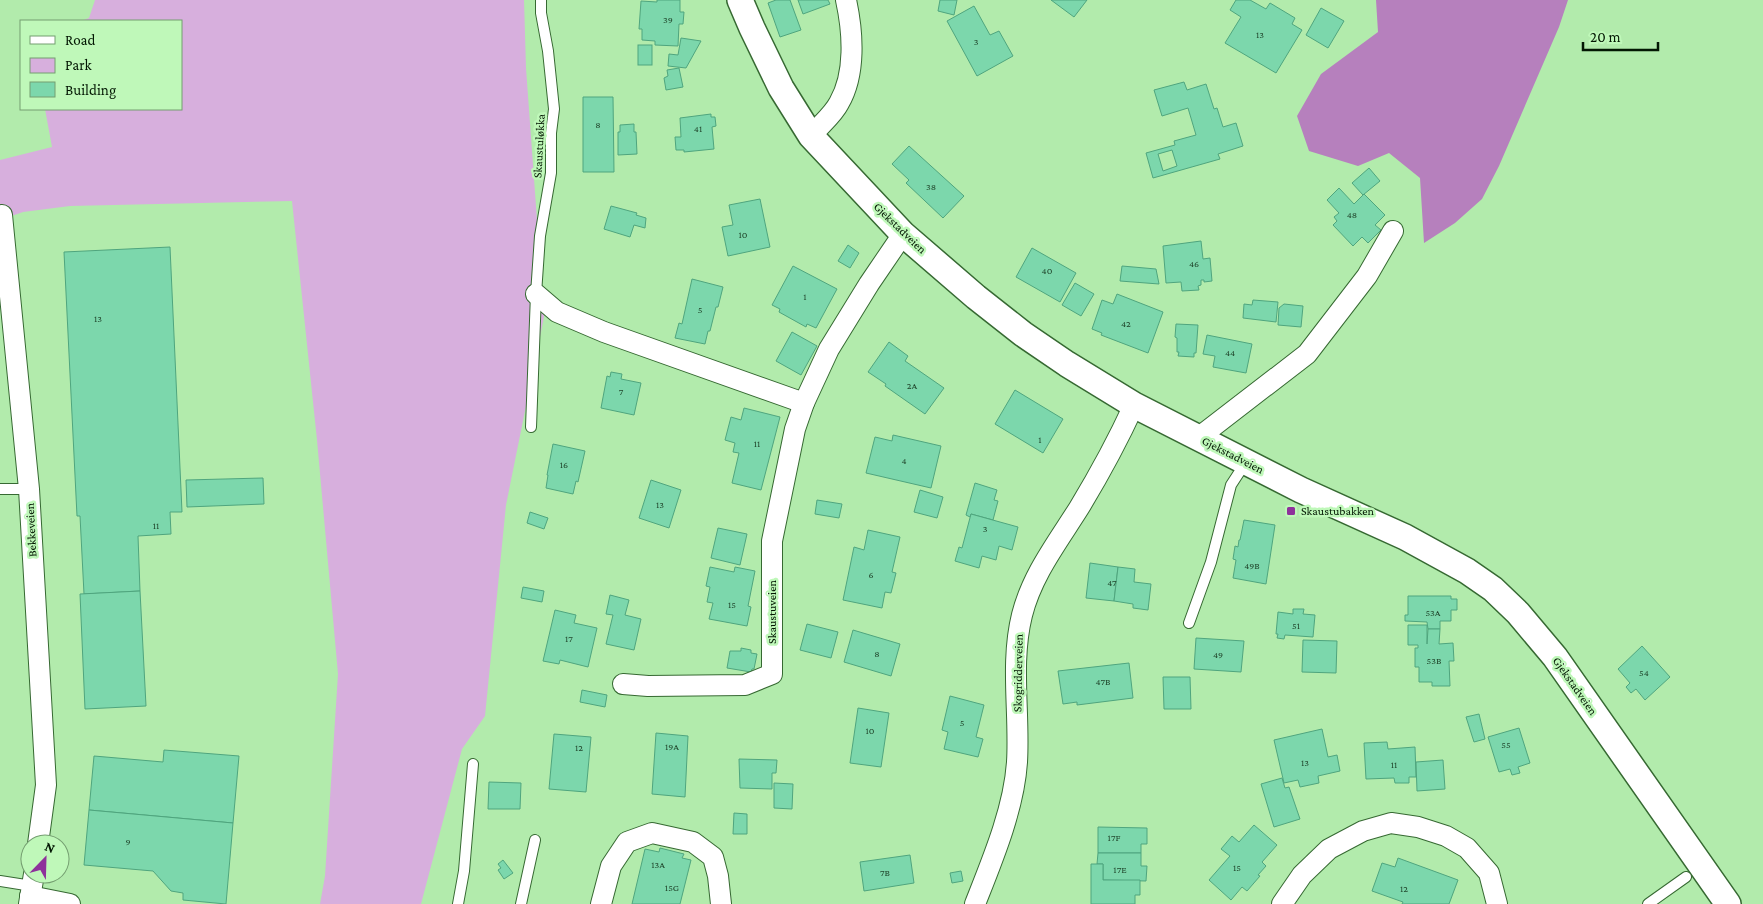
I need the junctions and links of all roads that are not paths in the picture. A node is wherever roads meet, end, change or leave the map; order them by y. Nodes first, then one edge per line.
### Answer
1 (541, 0) edge
2 (740, 0) edge
3 (846, 0) edge
4 (811, 136) junction
5 (2, 216) dead end
6 (1393, 231) dead end
7 (903, 234) junction
8 (536, 294) junction
9 (804, 403) junction
10 (1134, 405) junction
11 (531, 427) dead end
12 (1198, 438) junction
13 (1246, 462) junction
14 (0, 489) edge
15 (29, 489) junction
16 (1189, 623) dead end
17 (623, 684) dead end
18 (473, 764) dead end
19 (39, 834) edge
20 (535, 840) dead end
21 (1686, 876) dead end
22 (0, 881) edge
23 (31, 890) edge
24 (70, 904) edge
25 (458, 904) edge
26 (521, 904) edge
27 (602, 904) edge
28 (721, 904) edge
29 (975, 904) edge
30 (1282, 904) edge
31 (1497, 904) edge
32 (1648, 904) edge
33 (1728, 904) edge

1 - 8 lane, Skaustuløkka
2 - 4 street, Gjekstadveien
3 - 4 street
4 - 7 street, Gjekstadveien
5 - 15 street, Bekkeveien
6 - 12 street
7 - 9 street, Skaustuveien
7 - 10 street, Gjekstadveien
8 - 9 street
8 - 11 lane, Skaustuløkka
9 - 17 street, Skaustuveien
10 - 12 street, Gjekstadveien
10 - 29 street, Skogridderveien
12 - 13 street, Gjekstadveien
13 - 16 lane
13 - 33 street, Gjekstadveien
14 - 15 lane
15 - 19 street, Bekkeveien
18 - 25 lane
20 - 26 lane
21 - 32 lane
22 - 23 lane
23 - 24 street
27 - 28 street
30 - 31 street

